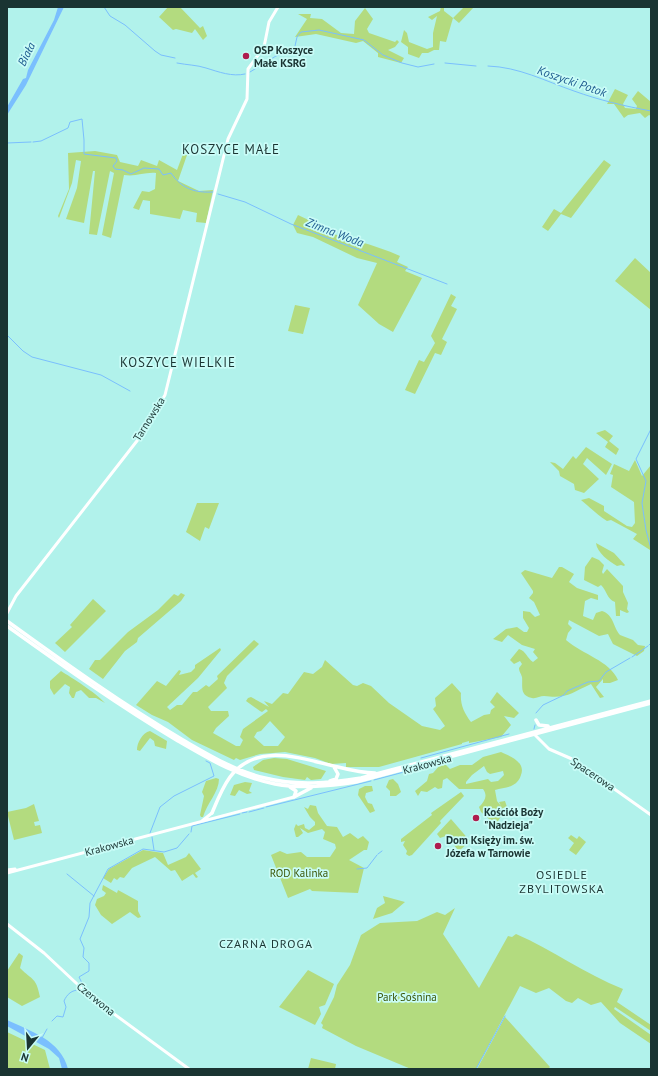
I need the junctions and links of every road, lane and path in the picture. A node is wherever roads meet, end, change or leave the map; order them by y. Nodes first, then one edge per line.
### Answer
1 (278, 7) edge
2 (8, 611) edge
3 (7, 621) edge
4 (7, 626) edge
5 (651, 702) edge
6 (536, 720) dead end
7 (567, 723) junction
8 (534, 734) junction
9 (333, 766) junction
10 (386, 772) junction
11 (313, 784) junction
12 (285, 786) junction
13 (317, 787) junction
14 (294, 797) junction
15 (212, 813) junction
16 (651, 815) edge
17 (219, 818) junction
18 (205, 821) junction
19 (199, 823) junction
20 (7, 872) edge
21 (7, 924) edge
22 (190, 1069) edge

1 - 2 street, Tarnowska
3 - 11 main road
4 - 12 main road
5 - 7 main road, Krakowska
5 - 8 main road, Krakowska
6 - 7 main road
7 - 8 main road, Krakowska
8 - 10 main road, Krakowska
8 - 13 main road, Krakowska
8 - 16 street, Spacerowa
9 - 10 main road
9 - 11 main road
9 - 15 main road
10 - 11 main road
12 - 13 main road
12 - 14 main road
13 - 14 main road
14 - 17 street, Krakowska
15 - 17 street
15 - 18 street
15 - 19 street, Krakowska
17 - 18 street, Krakowska
18 - 19 street, Krakowska
19 - 20 street, Krakowska
21 - 22 street, Czerwona

